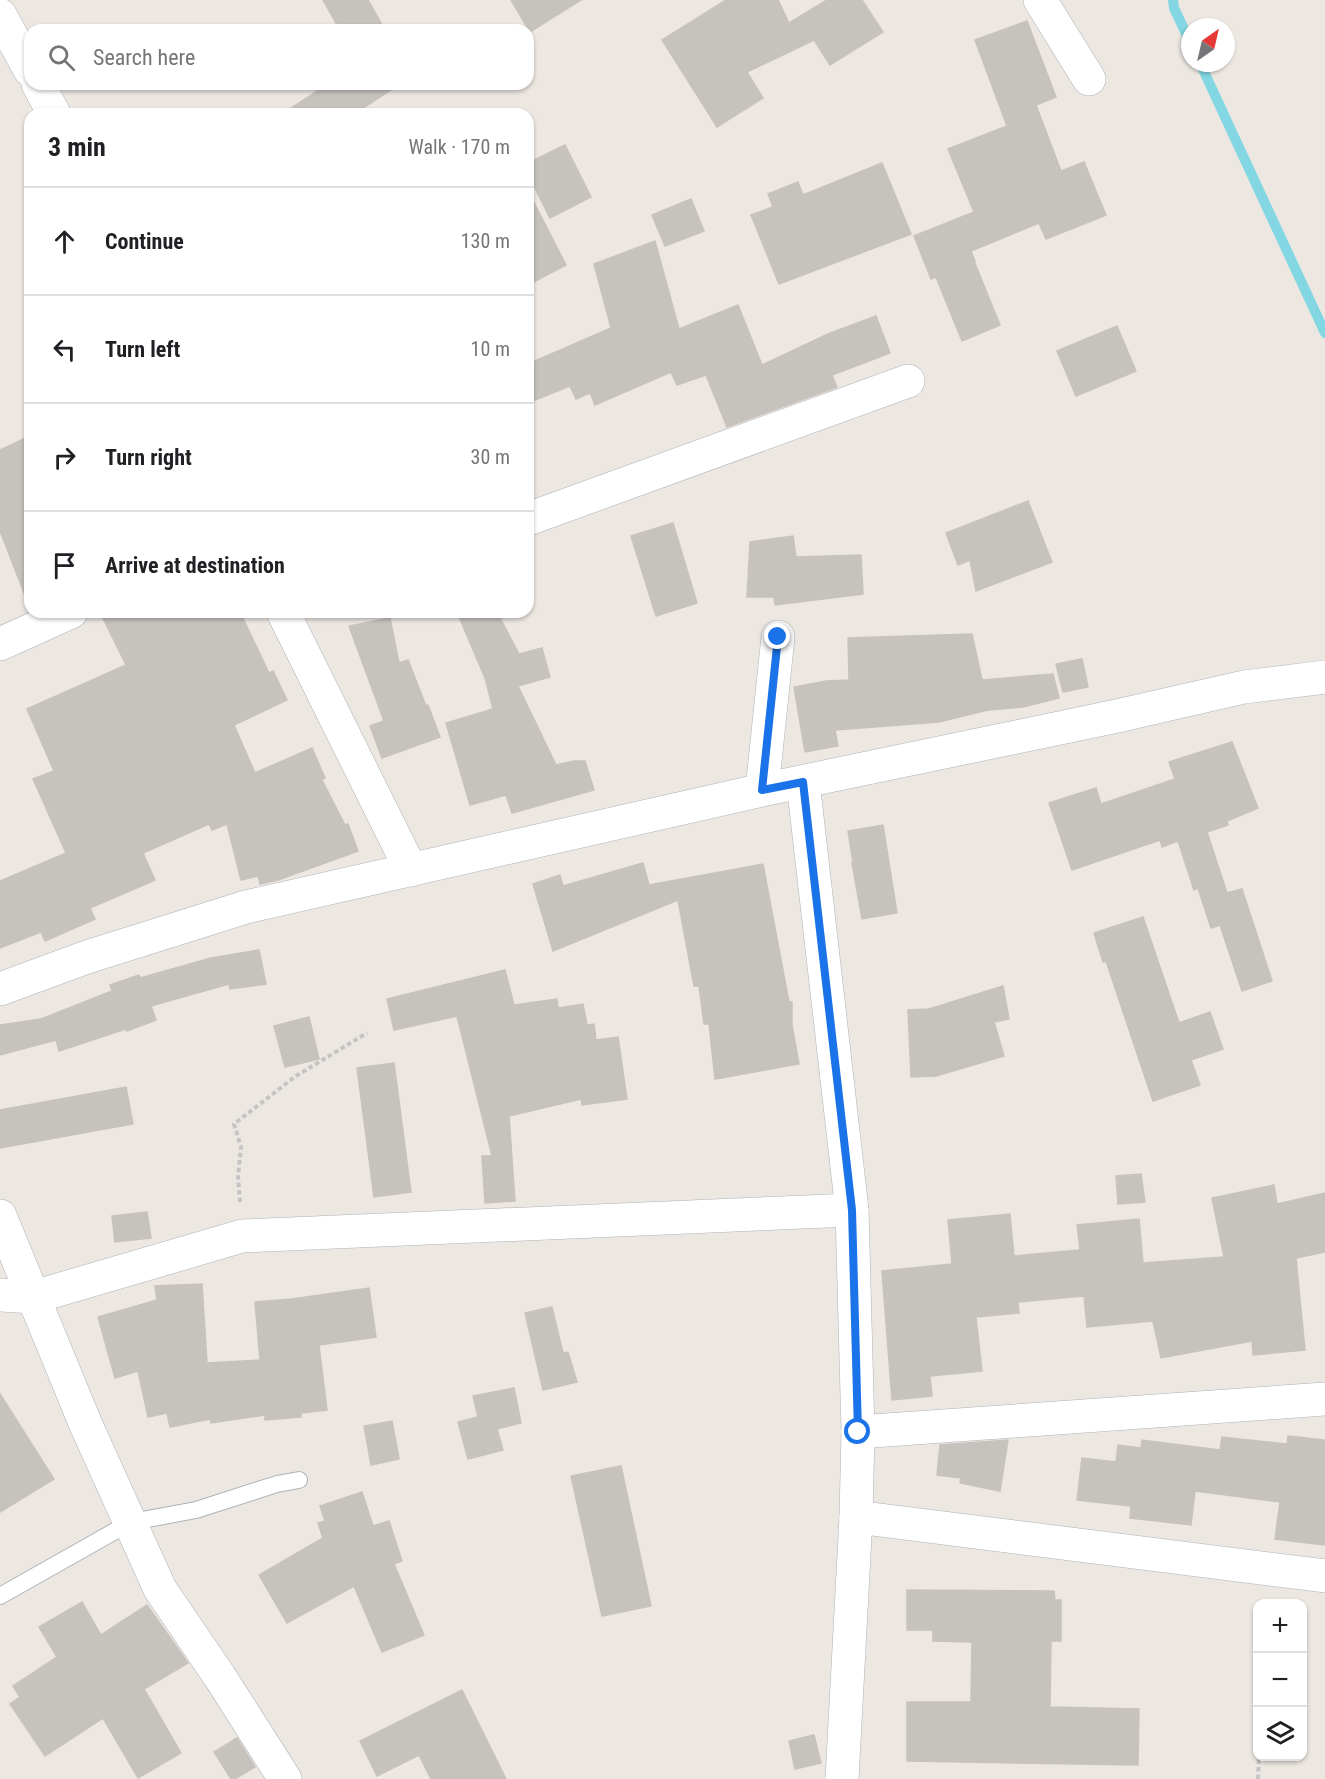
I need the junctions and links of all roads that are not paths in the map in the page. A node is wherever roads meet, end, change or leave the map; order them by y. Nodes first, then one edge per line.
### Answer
1 (1040, 0) edge
2 (0, 15) edge
3 (24, 59) edge
4 (1089, 79) dead end
5 (41, 90) edge
6 (51, 108) edge
7 (908, 381) dead end
8 (534, 517) edge
9 (58, 618) edge
10 (293, 618) edge
11 (778, 637) dead end
12 (0, 645) edge
13 (1325, 676) edge
14 (803, 782) junction
15 (762, 790) junction
16 (411, 870) junction
17 (0, 989) edge
18 (852, 1210) junction
19 (0, 1216) edge
20 (0, 1295) edge
21 (34, 1297) junction
22 (1325, 1400) edge
23 (858, 1432) junction
24 (299, 1480) dead end
25 (856, 1517) junction
26 (131, 1522) junction
27 (1325, 1576) edge
28 (0, 1596) edge
29 (285, 1779) edge
30 (842, 1779) edge

1 - 4 street
2 - 3 street
5 - 6 street
7 - 8 street
9 - 12 street
10 - 16 street
11 - 15 street
13 - 14 street
14 - 15 street
14 - 18 street
15 - 16 street
16 - 17 street
18 - 21 street
18 - 23 street
19 - 21 street
20 - 21 street
21 - 26 street
22 - 23 street
23 - 25 street
24 - 26 lane
25 - 27 street
25 - 30 street
26 - 28 lane
26 - 29 street

